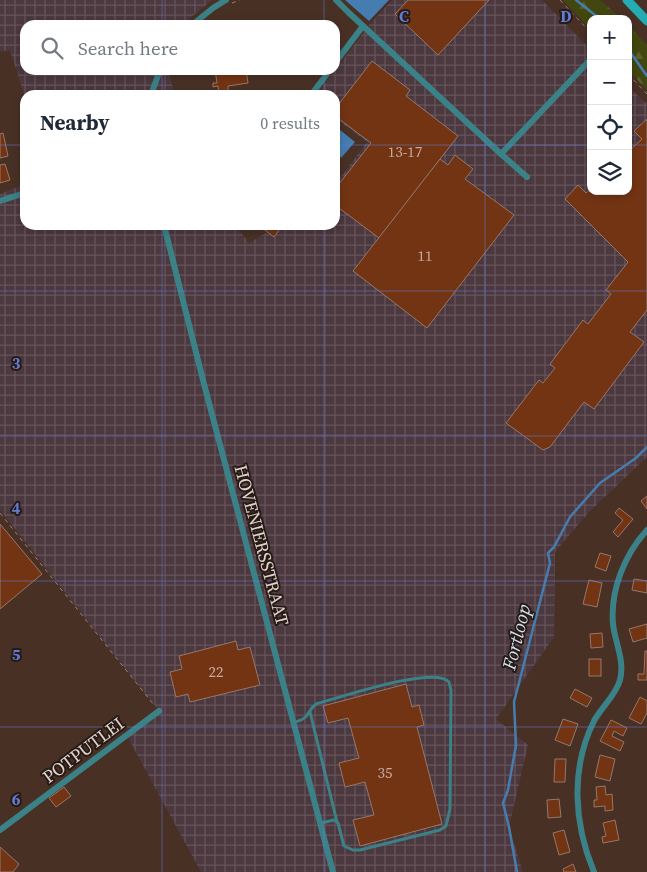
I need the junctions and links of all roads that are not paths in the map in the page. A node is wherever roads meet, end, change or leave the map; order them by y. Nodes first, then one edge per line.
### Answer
1 (226, 0) edge
2 (336, 0) edge
3 (627, 0) edge
4 (198, 20) edge
5 (647, 21) edge
6 (363, 26) junction
7 (340, 56) edge
8 (590, 60) edge
9 (158, 75) edge
10 (326, 75) edge
11 (153, 90) edge
12 (315, 90) edge
13 (502, 154) junction
14 (527, 177) dead end
15 (20, 195) edge
16 (0, 201) edge
17 (165, 230) edge
18 (647, 530) edge
19 (159, 711) road end
20 (310, 711) junction
21 (294, 722) junction
22 (320, 823) junction
23 (338, 824) junction
24 (0, 830) edge
25 (333, 872) edge
26 (594, 872) edge

1 - 4 street
2 - 6 street
3 - 5 main road
6 - 7 street
6 - 13 street
8 - 13 street
9 - 11 street
10 - 12 street
13 - 14 street
15 - 16 street
17 - 21 street, HOVENIERSSTRAAT
18 - 26 street
19 - 24 street, POTPUTLEI
20 - 21 lane
20 - 23 lane
20 - 23 lane
21 - 22 street, HOVENIERSSTRAAT
22 - 23 lane
22 - 25 street, HOVENIERSSTRAAT

